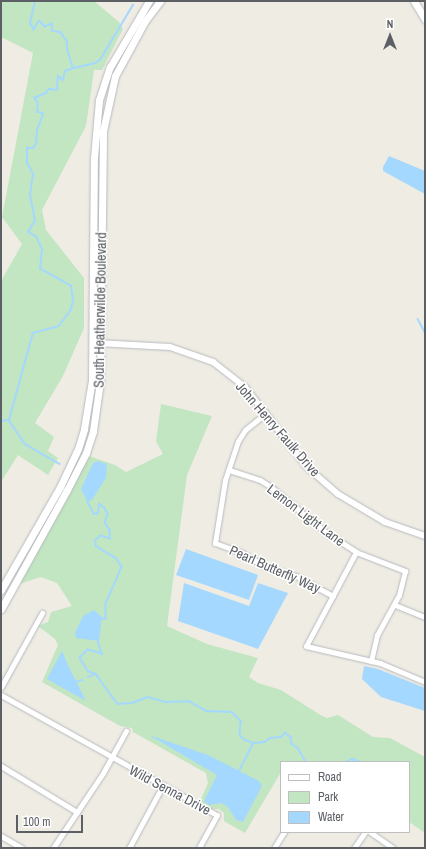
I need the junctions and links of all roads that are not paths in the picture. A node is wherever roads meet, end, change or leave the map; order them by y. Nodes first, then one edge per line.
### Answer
1 (160, 1) edge
2 (414, 1) edge
3 (145, 2) edge
4 (425, 19) edge
5 (98, 158) junction
6 (92, 343) junction
7 (101, 343) junction
8 (266, 413) junction
9 (229, 470) junction
10 (39, 522) junction
11 (47, 527) junction
12 (425, 536) edge
13 (356, 552) junction
14 (1, 590) edge
15 (334, 596) junction
16 (395, 605) junction
17 (1, 609) edge
18 (42, 613) dead end
19 (425, 617) edge
20 (371, 662) junction
21 (425, 682) edge
22 (1, 687) edge
23 (1, 695) edge
24 (126, 731) dead end
25 (111, 758) junction
26 (1, 766) edge
27 (163, 786) junction
28 (77, 812) junction
29 (283, 833) edge
30 (364, 833) edge
31 (371, 833) edge
32 (1, 836) edge
33 (22, 848) edge
34 (53, 848) edge
35 (128, 848) edge
36 (199, 848) edge
37 (274, 848) edge
38 (354, 848) edge
39 (393, 848) edge

1 - 5 main road, South Heatherwilde Boulevard
2 - 4 main road
3 - 5 main road, South Heatherwilde Boulevard
5 - 6 main road, South Heatherwilde Boulevard
5 - 7 main road, South Heatherwilde Boulevard
6 - 7 street, John Henry Faulk Drive
6 - 10 main road, South Heatherwilde Boulevard
7 - 8 street, John Henry Faulk Drive
7 - 11 main road, South Heatherwilde Boulevard
8 - 9 street
8 - 12 street, John Henry Faulk Drive
9 - 13 street, Lemon Light Lane
9 - 15 street, Pearl Butterfly Way
10 - 11 main road
10 - 14 main road, South Heatherwilde Boulevard
11 - 17 main road, South Heatherwilde Boulevard
13 - 15 street
13 - 16 street, Lemon Light Lane
15 - 20 street
16 - 19 street
16 - 20 street
18 - 22 street
20 - 21 street
23 - 25 street, Wild Senna Drive
24 - 25 street
25 - 27 street, Wild Senna Drive
25 - 28 street
26 - 28 street
27 - 35 street
27 - 36 street, Wild Senna Drive
28 - 34 street
29 - 37 street
30 - 38 street
31 - 39 street
32 - 33 street

